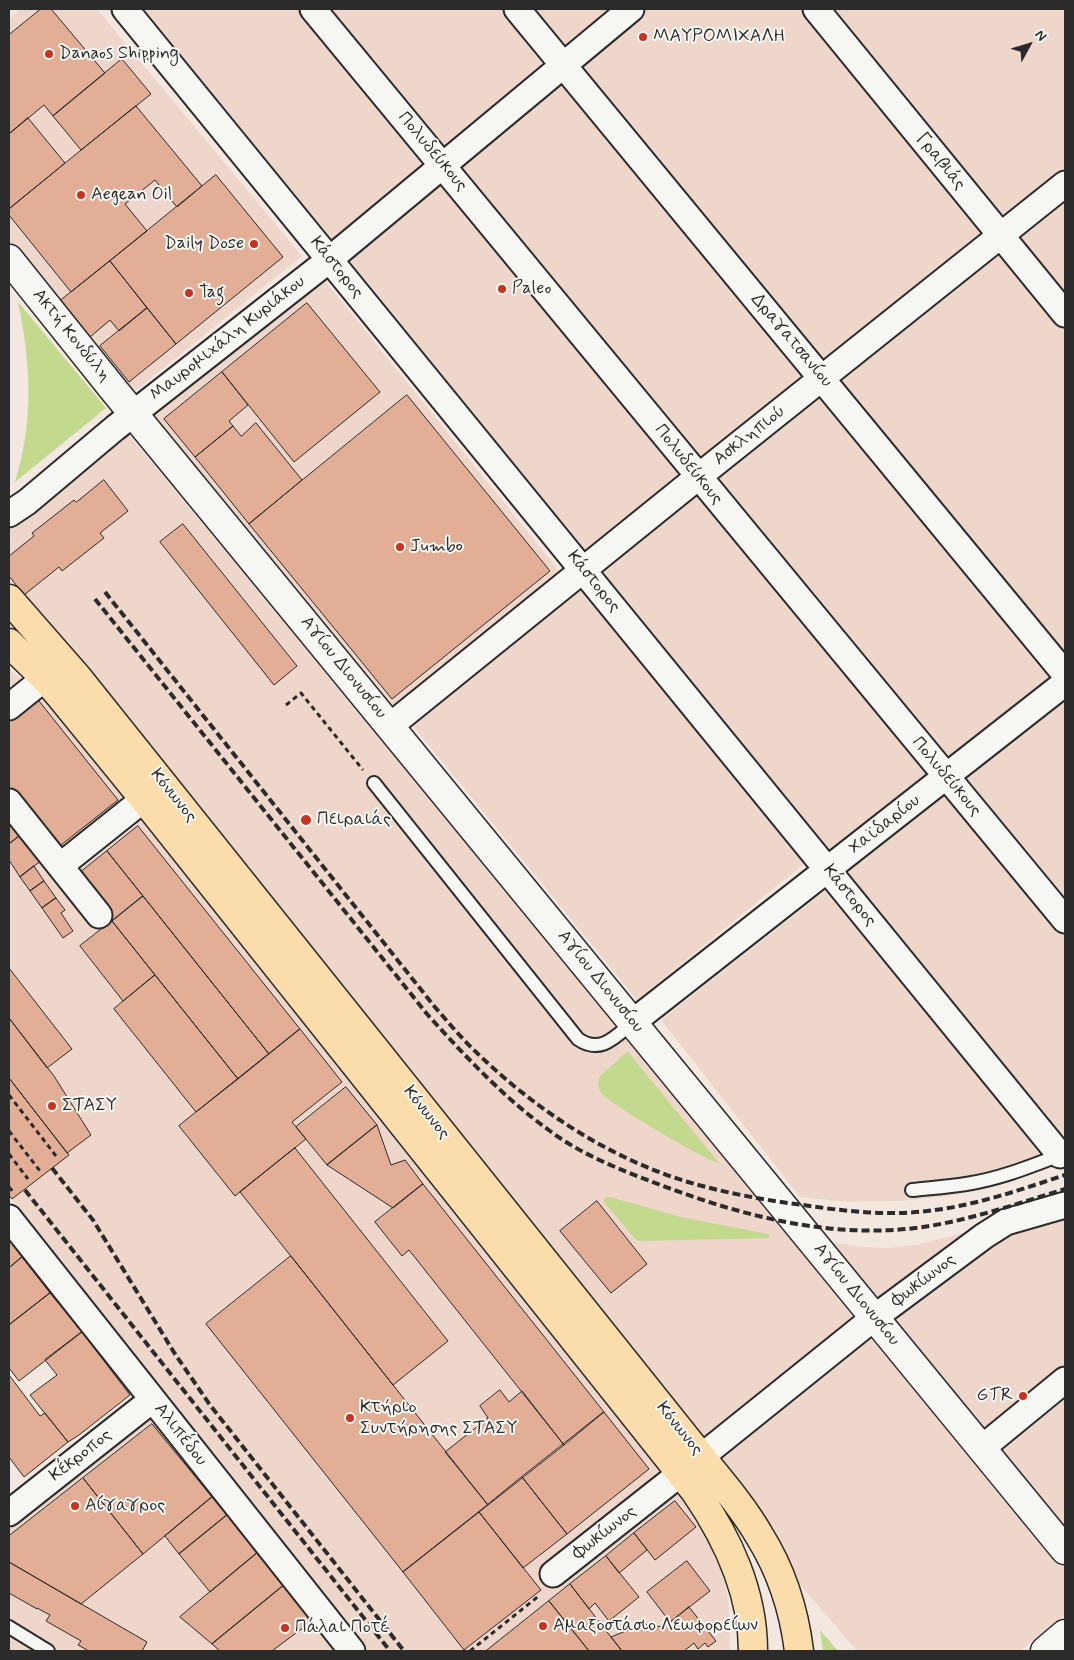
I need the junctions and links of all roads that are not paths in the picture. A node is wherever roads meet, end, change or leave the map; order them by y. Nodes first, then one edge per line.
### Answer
1 (125, 9) edge
2 (313, 9) edge
3 (517, 9) edge
4 (631, 9) edge
5 (816, 9) edge
6 (563, 65) junction
7 (443, 165) junction
8 (1065, 184) edge
9 (1001, 236) junction
10 (9, 259) edge
11 (330, 260) junction
12 (1065, 314) edge
13 (822, 379) junction
14 (134, 413) junction
15 (698, 477) junction
16 (9, 514) edge
17 (583, 570) junction
18 (9, 599) edge
19 (9, 642) edge
20 (1065, 674) edge
21 (45, 678) junction
22 (1065, 683) edge
23 (9, 707) edge
24 (390, 726) junction
25 (946, 777) junction
26 (374, 783) road end
27 (144, 799) junction
28 (9, 802) edge
29 (60, 866) junction
30 (827, 870) junction
31 (99, 914) dead end
32 (1065, 920) edge
33 (633, 1022) junction
34 (1063, 1154) edge
35 (912, 1190) dead end
36 (1065, 1205) edge
37 (9, 1218) edge
38 (875, 1317) junction
39 (1065, 1380) edge
40 (152, 1400) junction
41 (982, 1448) junction
42 (691, 1465) junction
43 (13, 1500) edge
44 (1065, 1550) edge
45 (548, 1583) road end
46 (9, 1627) edge
47 (1065, 1634) edge
48 (48, 1651) edge
49 (352, 1651) edge
50 (753, 1651) edge
51 (799, 1651) edge
52 (1045, 1651) edge

1 - 11 street, Κάστορος
2 - 7 street, Πολυδεύκους
3 - 6 street, Δραγατσανίου
4 - 6 street, Μαυρομιχάλη Κυριάκου
5 - 9 street, Γραβιάς
6 - 7 street, Μαυρομιχάλη Κυριάκου
6 - 13 street, Δραγατσανίου
7 - 11 street, Μαυρομιχάλη Κυριάκου
7 - 15 street, Πολυδεύκους
8 - 9 street, Ασκληπιού
9 - 12 street, Γραβιάς
9 - 13 street, Ασκληπιού
10 - 14 main road, Ακτή Κονδύλη
11 - 14 street, Μαυρομιχάλη Κυριάκου
11 - 17 street, Κάστορος
13 - 15 street, Ασκληπιού
13 - 20 street, Δραγατσανίου
14 - 16 street, Μαυρομιχάλη Κυριάκου
14 - 24 main road, Αγίου Διονυσίου
15 - 17 street, Ασκληπιού
15 - 25 street, Πολυδεύκους
17 - 24 street, Ασκληπιού
17 - 30 street, Κάστορος
18 - 42 main road, Κόνωνος
19 - 21 main road, Κόνωνος
21 - 23 street
21 - 27 main road, Κόνωνος
22 - 25 street, Χαϊδαρίου
24 - 33 main road, Αγίου Διονυσίου
25 - 30 street, Χαϊδαρίου
25 - 32 street, Πολυδεύκους
26 - 33 lane
27 - 29 street
27 - 42 main road, Κόνωνος
28 - 29 street
29 - 31 street
30 - 33 street, Χαϊδαρίου
30 - 34 street, Κάστορος
33 - 38 main road, Αγίου Διονυσίου
34 - 35 lane
36 - 38 street, Φωκίωνος
37 - 40 street, Αλιπέδου
38 - 41 main road, Αγίου Διονυσίου
38 - 42 street, Φωκίωνος
39 - 41 street
40 - 43 street, Κέκροπος
40 - 49 street, Αλιπέδου
41 - 44 main road, Αγίου Διονυσίου
42 - 45 street, Φωκίωνος
42 - 50 main road, Κόνωνος
42 - 51 main road, Κόνωνος
46 - 48 lane
47 - 52 main road

